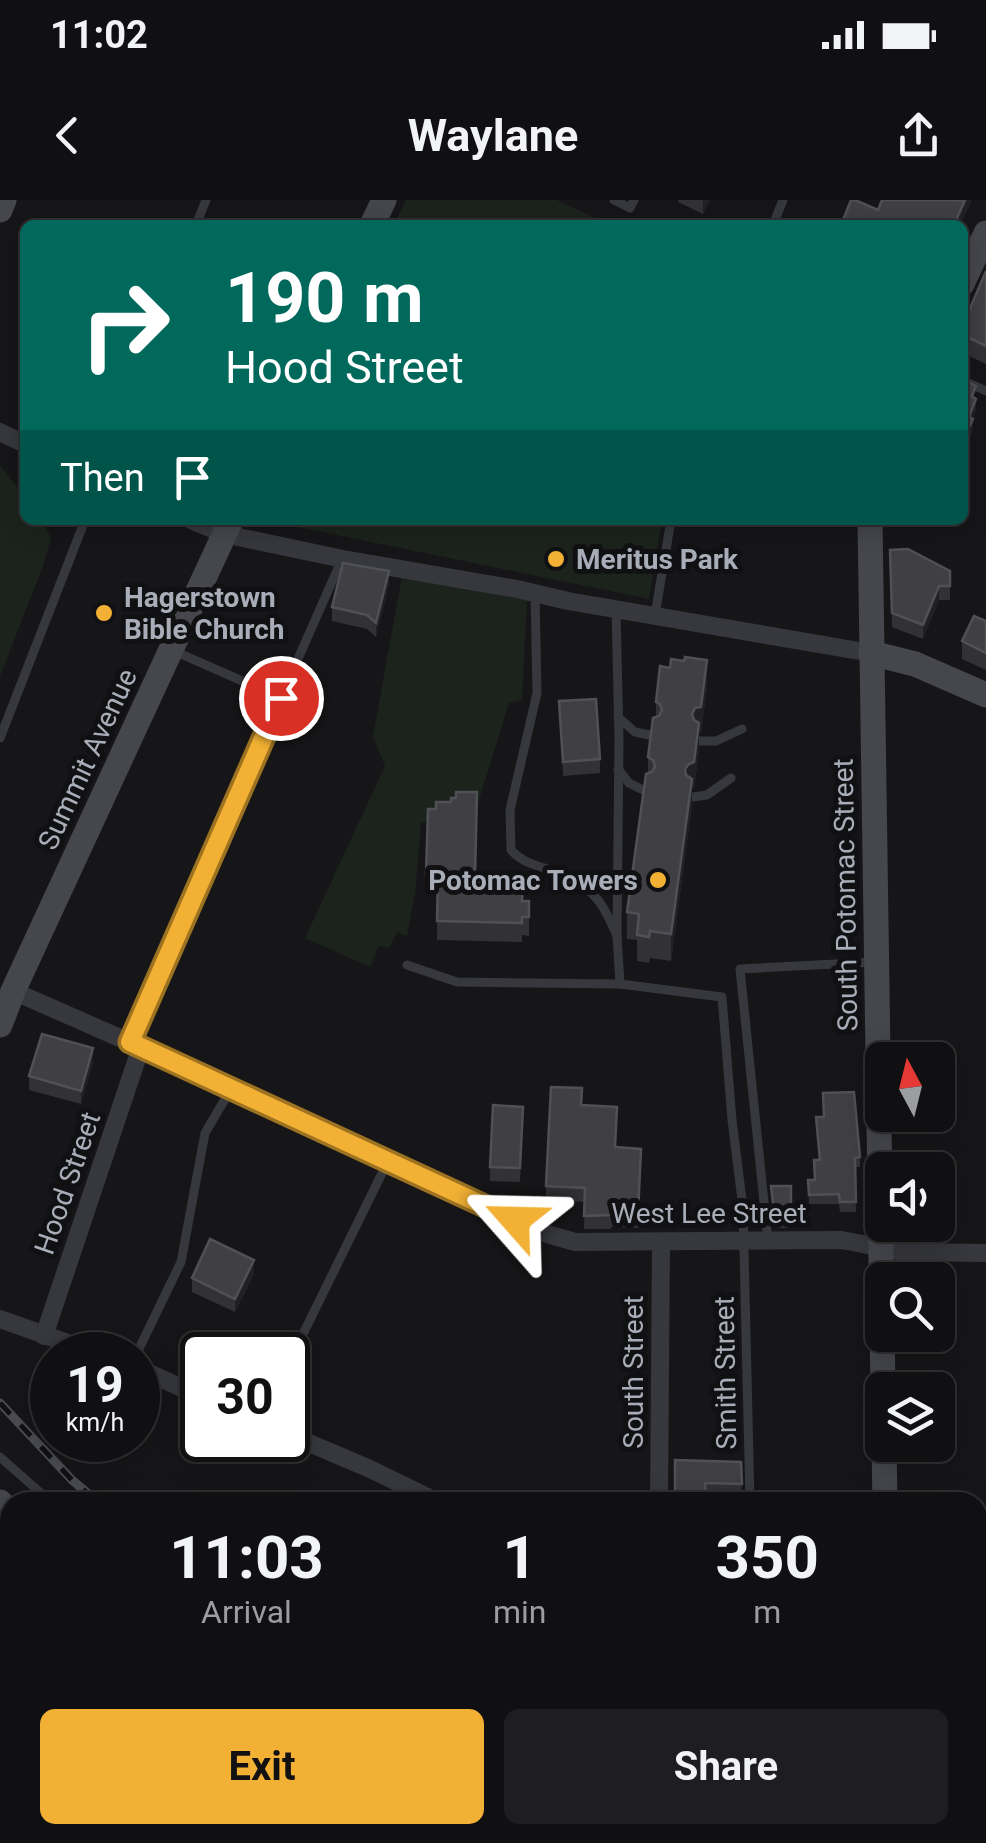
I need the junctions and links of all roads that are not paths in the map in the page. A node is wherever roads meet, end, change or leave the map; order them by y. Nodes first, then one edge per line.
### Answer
1 (4, 200) edge
2 (614, 200) edge
3 (634, 200) edge
4 (0, 210) edge
5 (986, 233) edge
6 (968, 271) edge
7 (82, 525) edge
8 (670, 525) edge
9 (870, 525) edge
10 (227, 527) edge
11 (343, 559) junction
12 (536, 593) junction
13 (616, 609) junction
14 (655, 615) junction
15 (171, 650) junction
16 (871, 653) junction
17 (986, 694) edge
18 (281, 698) junction
19 (618, 716) junction
20 (742, 730) dead end
21 (654, 736) edge
22 (0, 738) edge
23 (700, 741) edge
24 (618, 769) junction
25 (732, 778) dead end
26 (647, 792) edge
27 (692, 797) edge
28 (618, 936) junction
29 (876, 962) junction
30 (407, 965) dead end
31 (620, 984) junction
32 (10, 987) junction
33 (0, 1025) edge
34 (135, 1044) junction
35 (231, 1088) junction
36 (388, 1161) junction
37 (768, 1241) junction
38 (661, 1242) junction
39 (744, 1242) junction
40 (880, 1248) junction
41 (986, 1253) edge
42 (0, 1320) edge
43 (33, 1332) edge
44 (45, 1332) edge
45 (147, 1332) edge
46 (305, 1332) edge
47 (883, 1372) edge
48 (310, 1443) edge
49 (0, 1457) edge
50 (884, 1462) edge
51 (40, 1492) edge
52 (417, 1492) edge
53 (659, 1492) edge
54 (750, 1492) edge
55 (885, 1492) edge

1 - 4 main road
2 - 3 lane
5 - 6 main road
7 - 22 lane
8 - 14 lane
9 - 16 main road, South Potomac Street
10 - 11 street
10 - 15 main road, Summit Avenue
11 - 12 street
11 - 18 lane, Hood Street
12 - 13 street
12 - 28 lane
13 - 14 street
13 - 19 lane
14 - 16 street
15 - 18 lane
15 - 32 main road, Summit Avenue
16 - 17 main road
16 - 29 main road, South Potomac Street
18 - 34 lane, Hood Street
19 - 21 lane
19 - 24 lane
20 - 23 lane
24 - 26 lane
24 - 28 lane
25 - 27 lane
28 - 31 lane
29 - 37 lane
29 - 40 main road, South Potomac Street
30 - 31 lane
31 - 39 lane, Smith Street
32 - 33 main road, Summit Avenue
32 - 34 street, West Lee Street
34 - 35 street, West Lee Street
34 - 44 street, Hood Street
35 - 36 street, West Lee Street
35 - 45 lane
36 - 38 street, West Lee Street
36 - 46 lane
37 - 39 street, West Lee Street
37 - 40 street, West Lee Street
38 - 39 street, West Lee Street
38 - 53 street, South Street
39 - 54 lane, Smith Street
40 - 41 street, West Lee Street
40 - 47 main road, South Potomac Street
42 - 43 street
48 - 52 street
49 - 51 lane
50 - 55 main road

